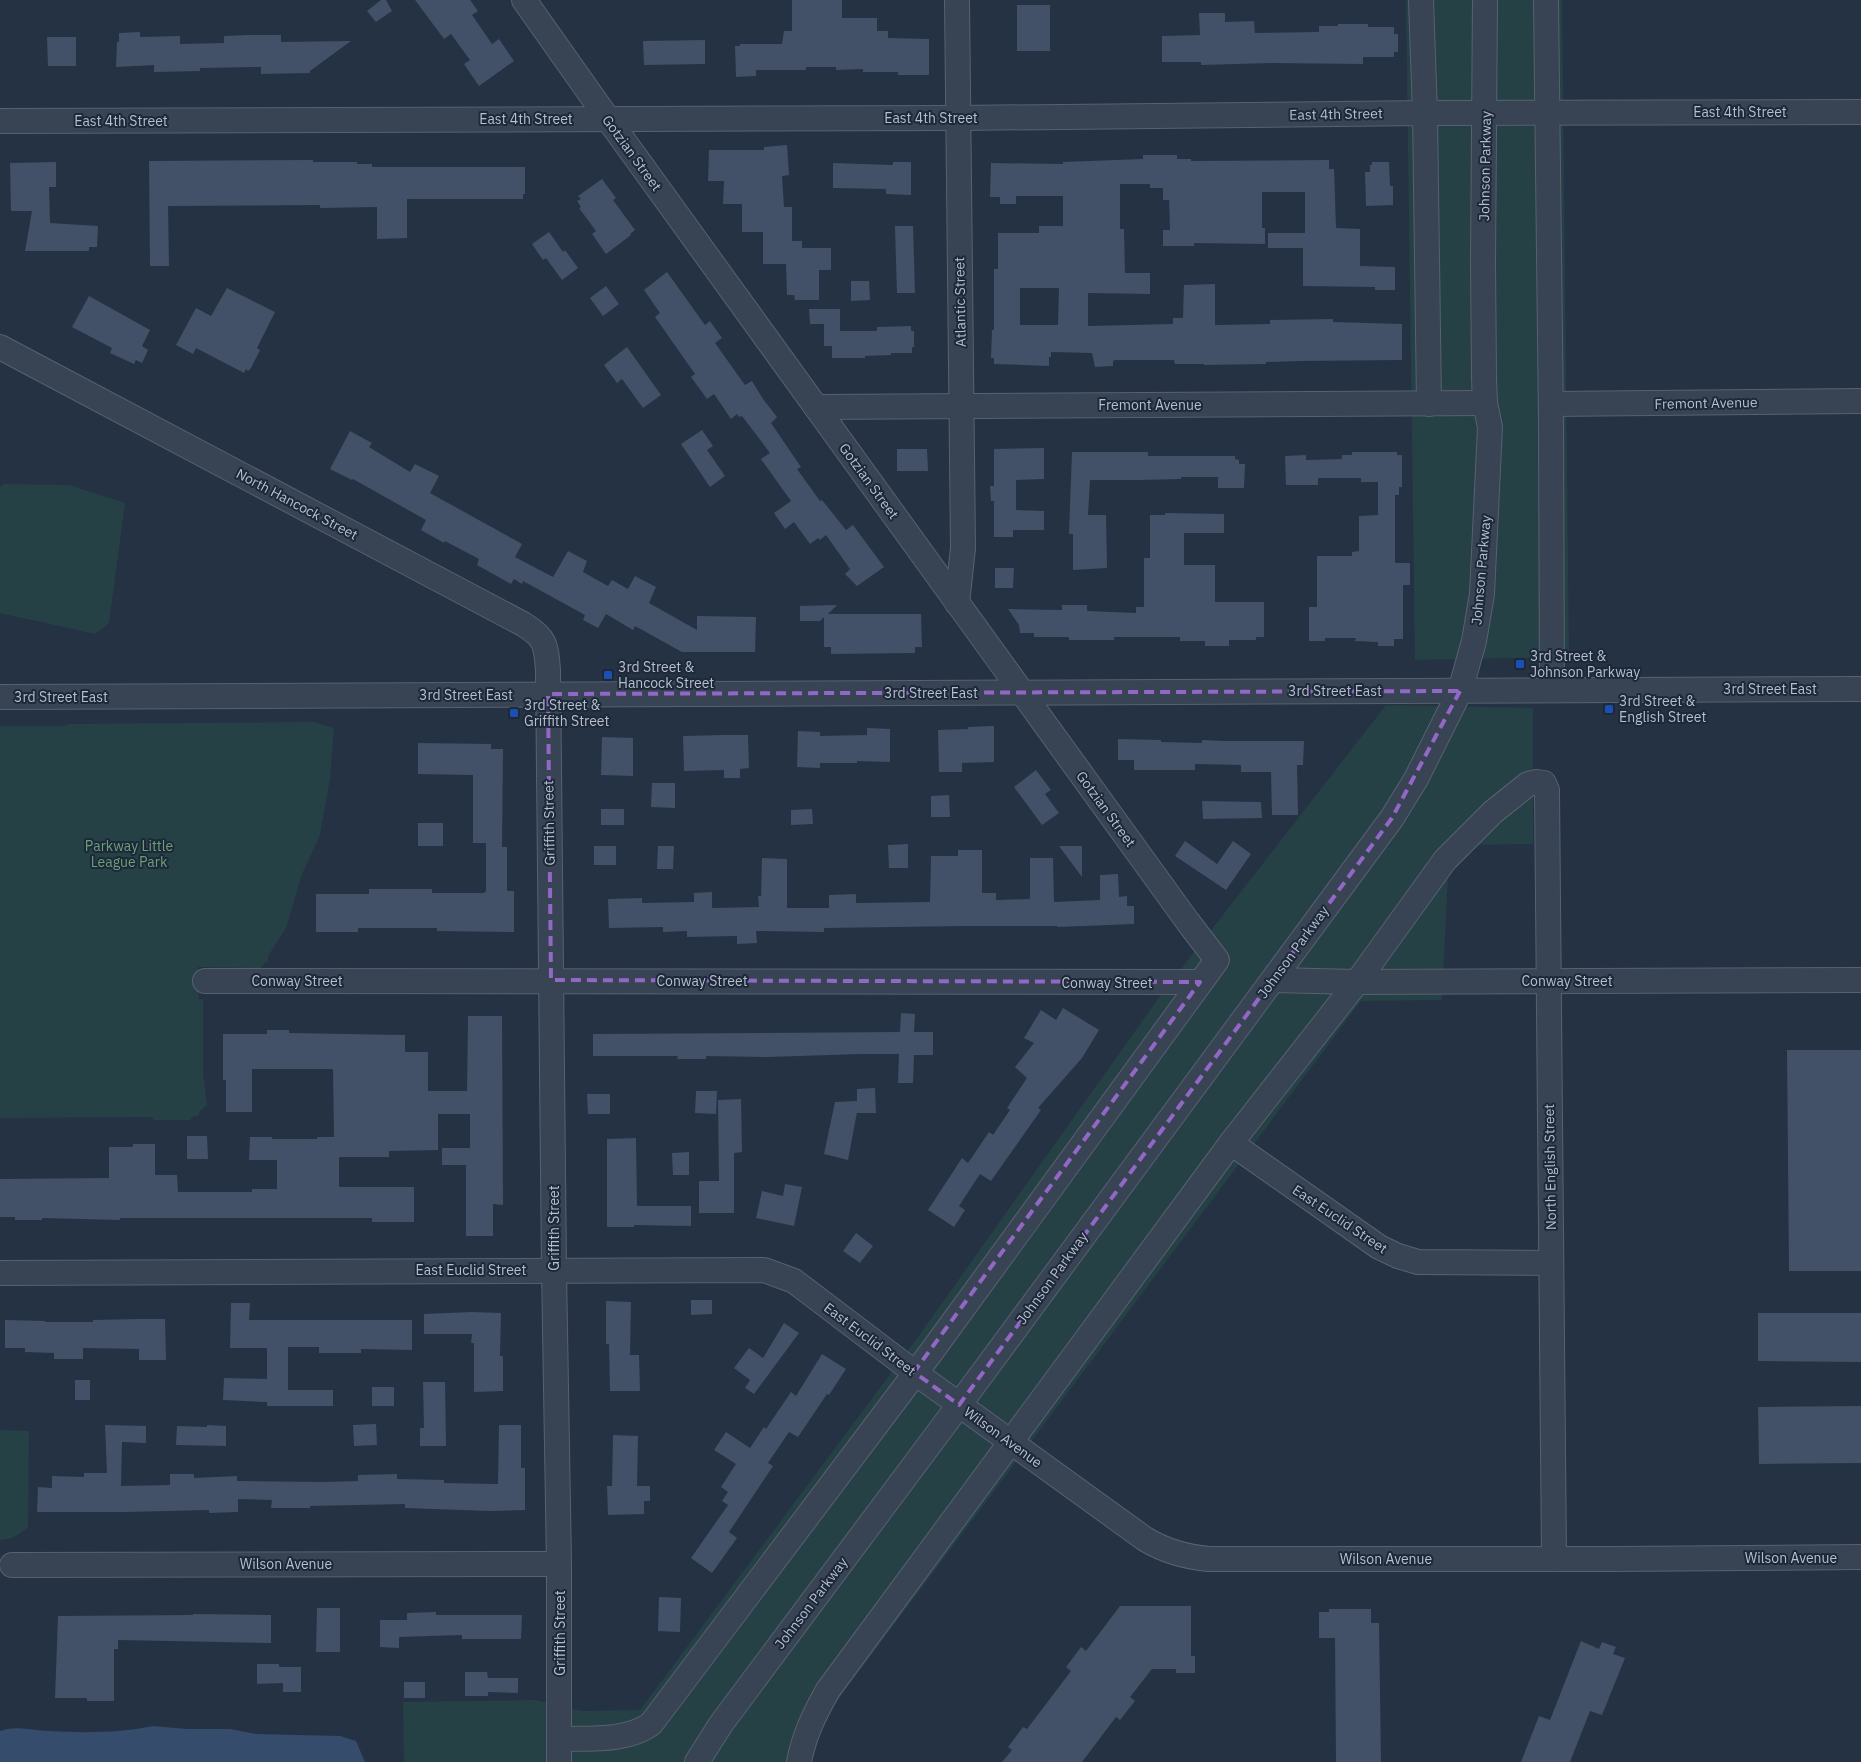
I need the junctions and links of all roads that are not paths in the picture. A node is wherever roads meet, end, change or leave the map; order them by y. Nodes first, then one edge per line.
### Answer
1 (524, 0) edge
2 (957, 0) edge
3 (1421, 0) edge
4 (1486, 0) edge
5 (1546, 0) edge
6 (1548, 112) junction
7 (1861, 112) edge
8 (1425, 113) junction
9 (1486, 113) junction
10 (958, 118) junction
11 (608, 119) junction
12 (0, 121) edge
13 (0, 347) edge
14 (1861, 401) edge
15 (1485, 403) junction
16 (1429, 404) junction
17 (1551, 404) junction
18 (962, 406) junction
19 (816, 407) junction
20 (957, 603) junction
21 (1861, 689) edge
22 (1552, 690) junction
23 (1460, 691) junction
24 (1023, 693) junction
25 (548, 694) junction
26 (0, 697) edge
27 (552, 980) junction
28 (1273, 980) junction
29 (1861, 980) edge
30 (205, 981) dead end
31 (1548, 981) junction
32 (1200, 982) junction
33 (1357, 982) junction
34 (1231, 1143) junction
35 (1551, 1263) junction
36 (554, 1270) junction
37 (0, 1273) edge
38 (914, 1372) junction
39 (959, 1405) junction
40 (1010, 1442) junction
41 (1861, 1558) edge
42 (1554, 1560) junction
43 (560, 1564) junction
44 (12, 1565) dead end
45 (559, 1750) edge
46 (697, 1762) edge
47 (799, 1762) edge

1 - 11 street, Gotzian Street
2 - 10 street, Atlantic Street
3 - 8 street
4 - 9 street, Johnson Parkway
5 - 6 street
6 - 7 street, East 4th Street
6 - 9 street, East 4th Street
6 - 17 street
8 - 9 street, East 4th Street
8 - 10 street, East 4th Street
8 - 16 street
9 - 15 street, Johnson Parkway
10 - 11 street, East 4th Street
10 - 18 street, Atlantic Street
11 - 12 street, East 4th Street
11 - 19 street, Gotzian Street
13 - 25 street, North Hancock Street
14 - 17 street, Fremont Avenue
15 - 16 street, Fremont Avenue
15 - 23 street, Johnson Parkway
16 - 18 street, Fremont Avenue
17 - 22 street
18 - 19 street, Fremont Avenue
18 - 20 street, Atlantic Street
19 - 20 street, Gotzian Street
20 - 24 street, Gotzian Street
21 - 22 street, 3rd Street East
22 - 23 street, 3rd Street East
23 - 24 street, 3rd Street East
23 - 28 street, Johnson Parkway
24 - 25 street, 3rd Street East
24 - 32 street, Gotzian Street
25 - 26 street, 3rd Street East
25 - 27 street, Griffith Street
27 - 30 street, Conway Street
27 - 32 street, Conway Street
27 - 36 street, Griffith Street
28 - 33 street, Conway Street
28 - 39 street, Johnson Parkway
29 - 31 street, Conway Street
31 - 33 street, Conway Street
31 - 33 street, North English Street
31 - 35 street, North English Street
32 - 38 street
33 - 34 street
34 - 35 street, East Euclid Street
34 - 40 street
35 - 42 street, North English Street
36 - 37 street, East Euclid Street
36 - 38 street, East Euclid Street
36 - 43 street, Griffith Street
38 - 39 street, East Euclid Street
38 - 45 street
39 - 40 street, Wilson Avenue
39 - 46 street, Johnson Parkway
40 - 42 street, Wilson Avenue
40 - 47 street
41 - 42 street, Wilson Avenue
43 - 44 street, Wilson Avenue
43 - 45 street, Griffith Street

